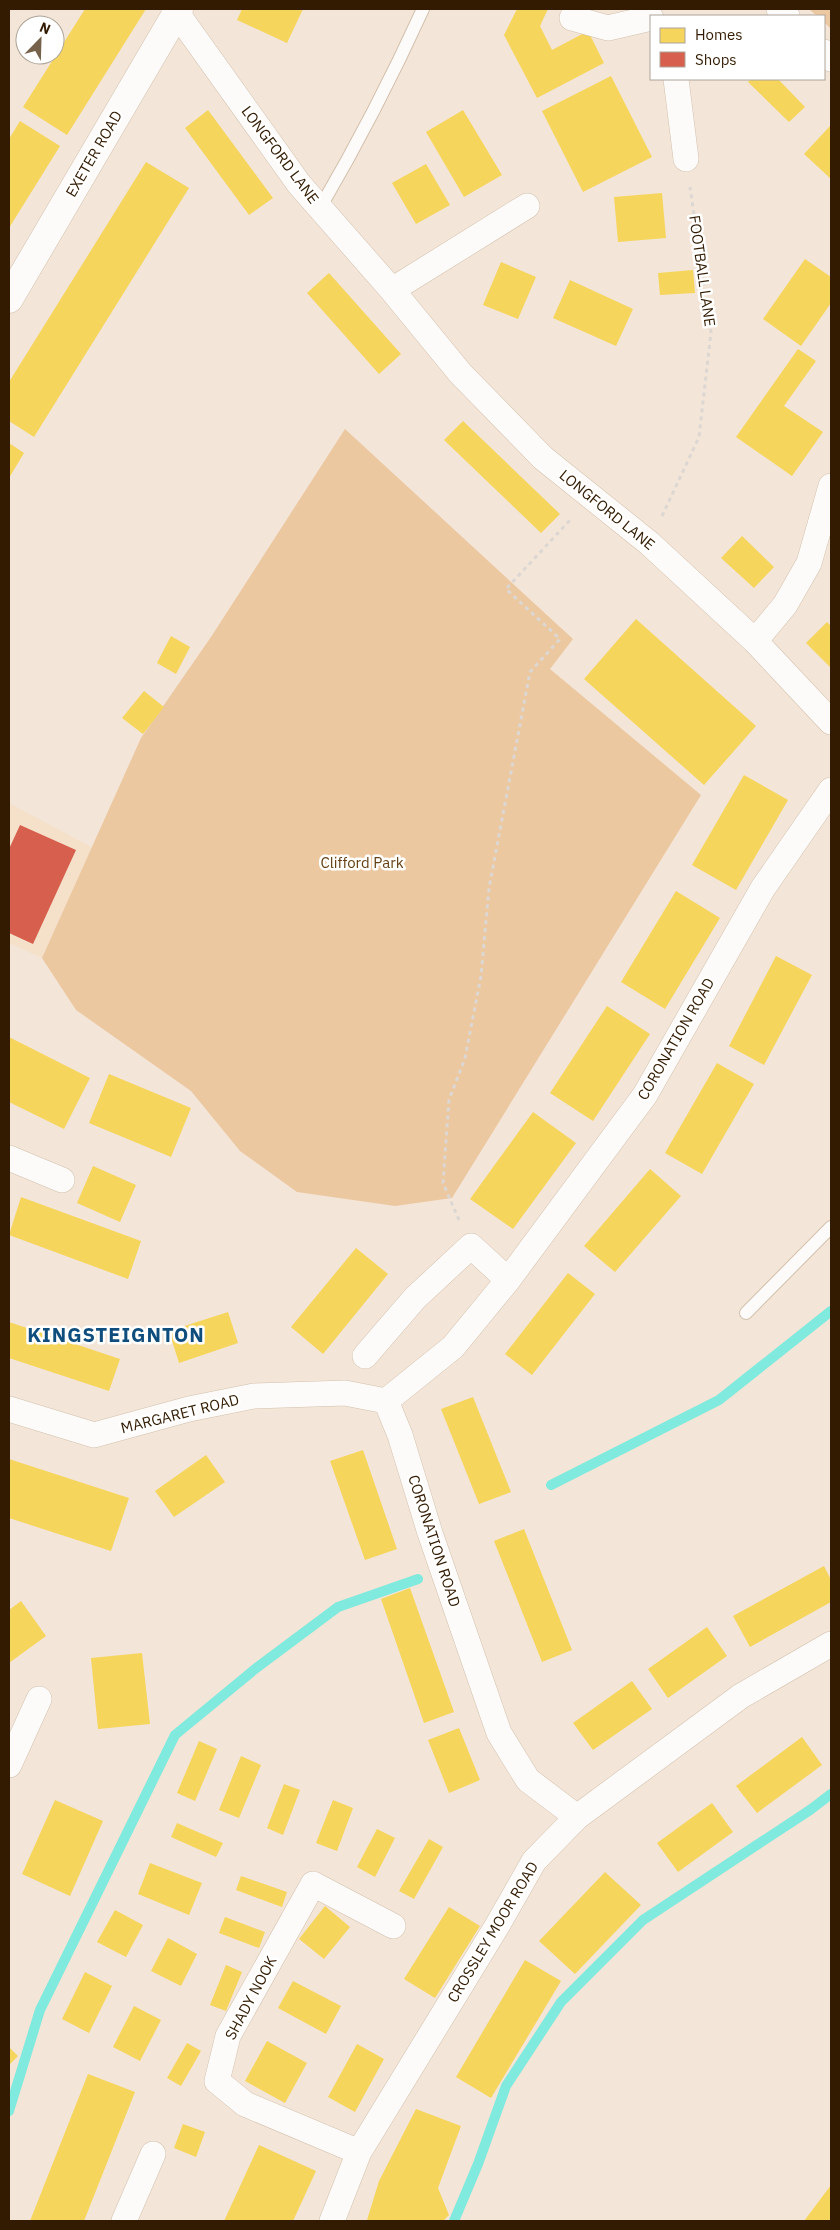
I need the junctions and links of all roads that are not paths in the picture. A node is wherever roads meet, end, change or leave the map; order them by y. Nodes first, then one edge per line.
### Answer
1 (423, 9) edge
2 (177, 10) edge
3 (572, 18) dead end
4 (650, 18) edge
5 (676, 80) edge
6 (686, 158) road end
7 (527, 206) dead end
8 (320, 208) junction
9 (392, 290) junction
10 (9, 299) edge
11 (831, 486) edge
12 (755, 641) junction
13 (831, 722) edge
14 (831, 790) edge
15 (9, 1158) edge
16 (62, 1180) dead end
17 (831, 1227) edge
18 (508, 1280) junction
19 (746, 1313) dead end
20 (365, 1356) dead end
21 (386, 1401) junction
22 (9, 1408) edge
23 (831, 1644) edge
24 (39, 1699) dead end
25 (9, 1765) edge
26 (577, 1817) junction
27 (393, 1926) dead end
28 (359, 2152) junction
29 (153, 2154) dead end
30 (124, 2221) edge
31 (332, 2221) edge

1 - 8 lane
2 - 8 street, LONGFORD LANE
2 - 10 main road, EXETER ROAD
3 - 4 street
5 - 6 street
7 - 9 street
8 - 9 street, LONGFORD LANE
9 - 12 street, LONGFORD LANE
11 - 12 street
12 - 13 street, LONGFORD LANE
14 - 18 street, CORONATION ROAD
15 - 16 street
17 - 19 lane
18 - 20 street
18 - 21 street, CORONATION ROAD
21 - 22 street, MARGARET ROAD
21 - 26 street, CORONATION ROAD
23 - 26 street, CROSSLEY MOOR ROAD
24 - 25 street
26 - 28 street, CROSSLEY MOOR ROAD
27 - 28 street, SHADY NOOK
28 - 31 street, CROSSLEY MOOR ROAD
29 - 30 street

